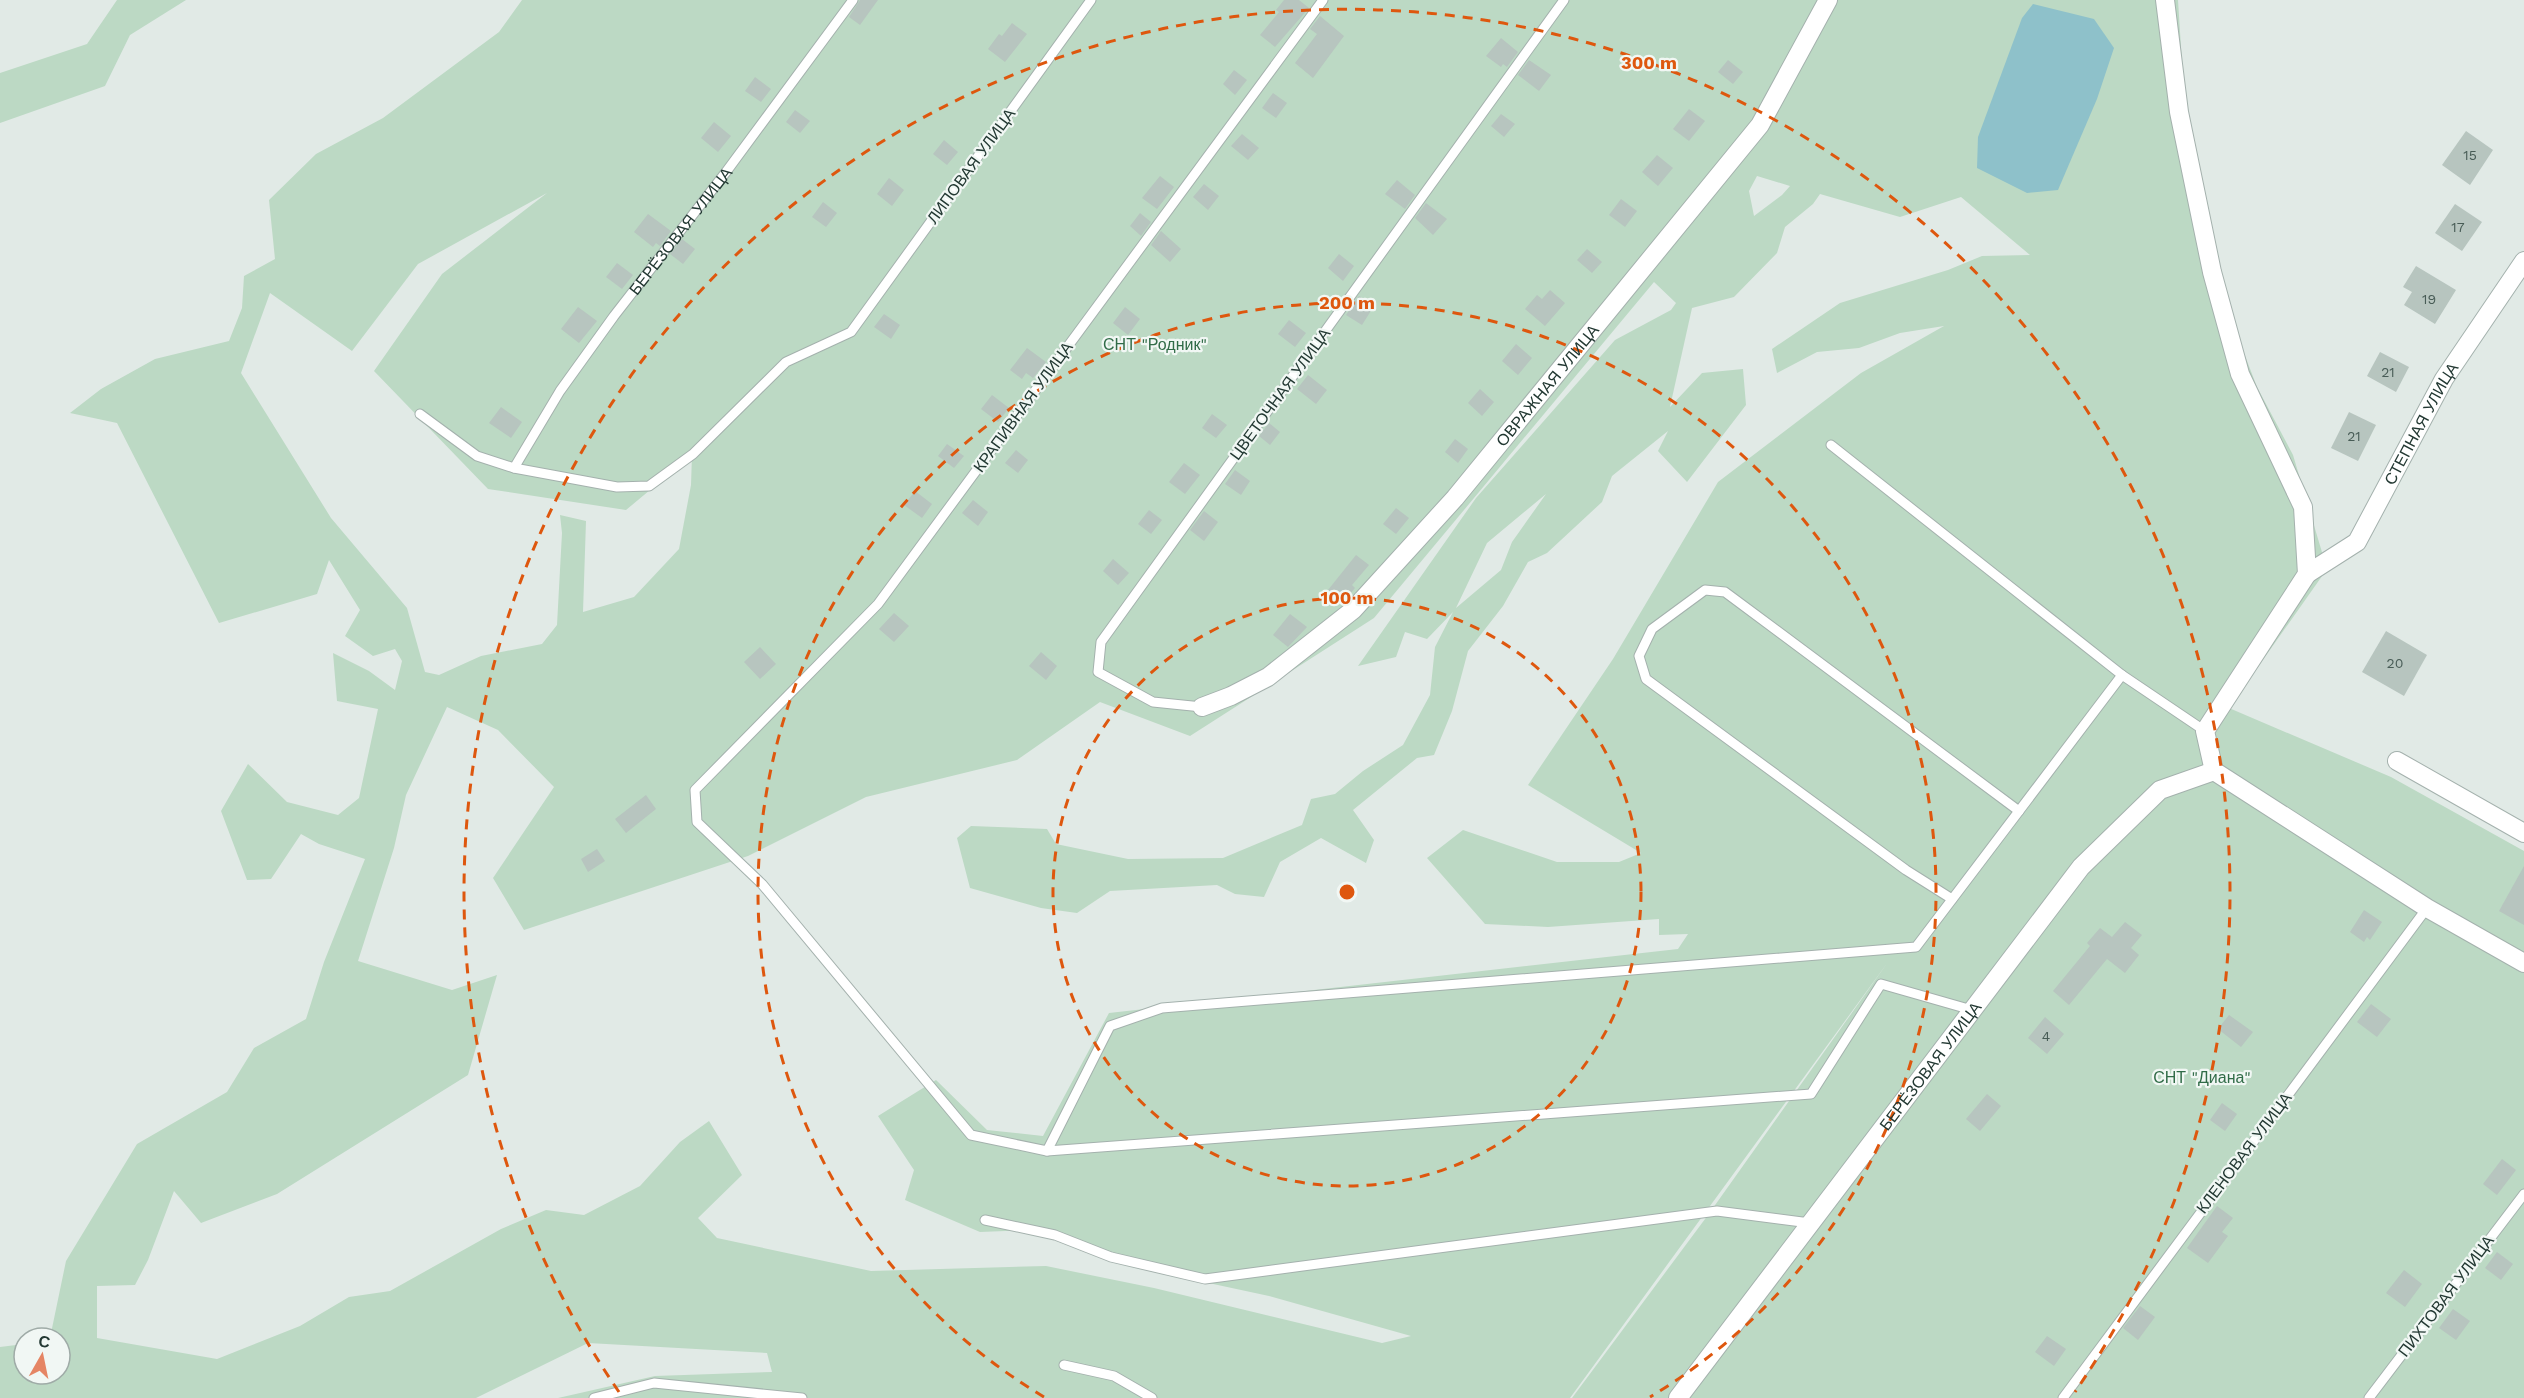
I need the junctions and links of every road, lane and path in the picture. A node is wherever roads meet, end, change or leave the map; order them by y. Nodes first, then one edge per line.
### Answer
1 (853, 0) edge
2 (1091, 0) edge
3 (1323, 0) edge
4 (1564, 0) edge
5 (1828, 0) edge
6 (2165, 0) edge
7 (2524, 261) edge
8 (420, 414) dead end
9 (1831, 445) dead end
10 (514, 468) junction
11 (2307, 574) junction
12 (2122, 675) junction
13 (1202, 707) joint
14 (2205, 731) junction
15 (2397, 761) dead end
16 (2214, 771) junction
17 (2019, 811) junction
18 (2524, 833) edge
19 (1952, 898) junction
20 (2427, 908) junction
21 (2524, 963) edge
22 (1972, 1010) junction
23 (1047, 1151) junction
24 (2524, 1194) edge
25 (985, 1220) dead end
26 (1810, 1223) junction
27 (1064, 1365) dead end
28 (762, 1396) edge
29 (594, 1398) edge
30 (802, 1398) edge
31 (1152, 1398) edge
32 (1678, 1398) edge
33 (2063, 1398) edge
34 (2369, 1398) edge

1 - 10 lane, БЕРЁЗОВАЯ УЛИЦА
2 - 10 lane, ЛИПОВАЯ УЛИЦА
3 - 23 lane, КРАПИВНАЯ УЛИЦА
4 - 13 lane, ЦВЕТОЧНАЯ УЛИЦА
5 - 13 street, ОВРАЖНАЯ УЛИЦА
6 - 11 street
7 - 11 street, СТЕПНАЯ УЛИЦА
8 - 10 lane
9 - 12 lane
11 - 14 street
12 - 14 lane
12 - 17 lane
14 - 16 street
15 - 18 street
16 - 20 street
16 - 22 street, БЕРЁЗОВАЯ УЛИЦА
17 - 19 lane
17 - 19 lane
19 - 23 lane
20 - 21 street
20 - 33 lane, КЛЕНОВАЯ УЛИЦА
22 - 23 lane
22 - 26 street, БЕРЁЗОВАЯ УЛИЦА
24 - 34 lane, ПИХТОВАЯ УЛИЦА
25 - 26 lane
26 - 32 street, БЕРЁЗОВАЯ УЛИЦА
27 - 31 lane
28 - 29 lane
28 - 30 lane

